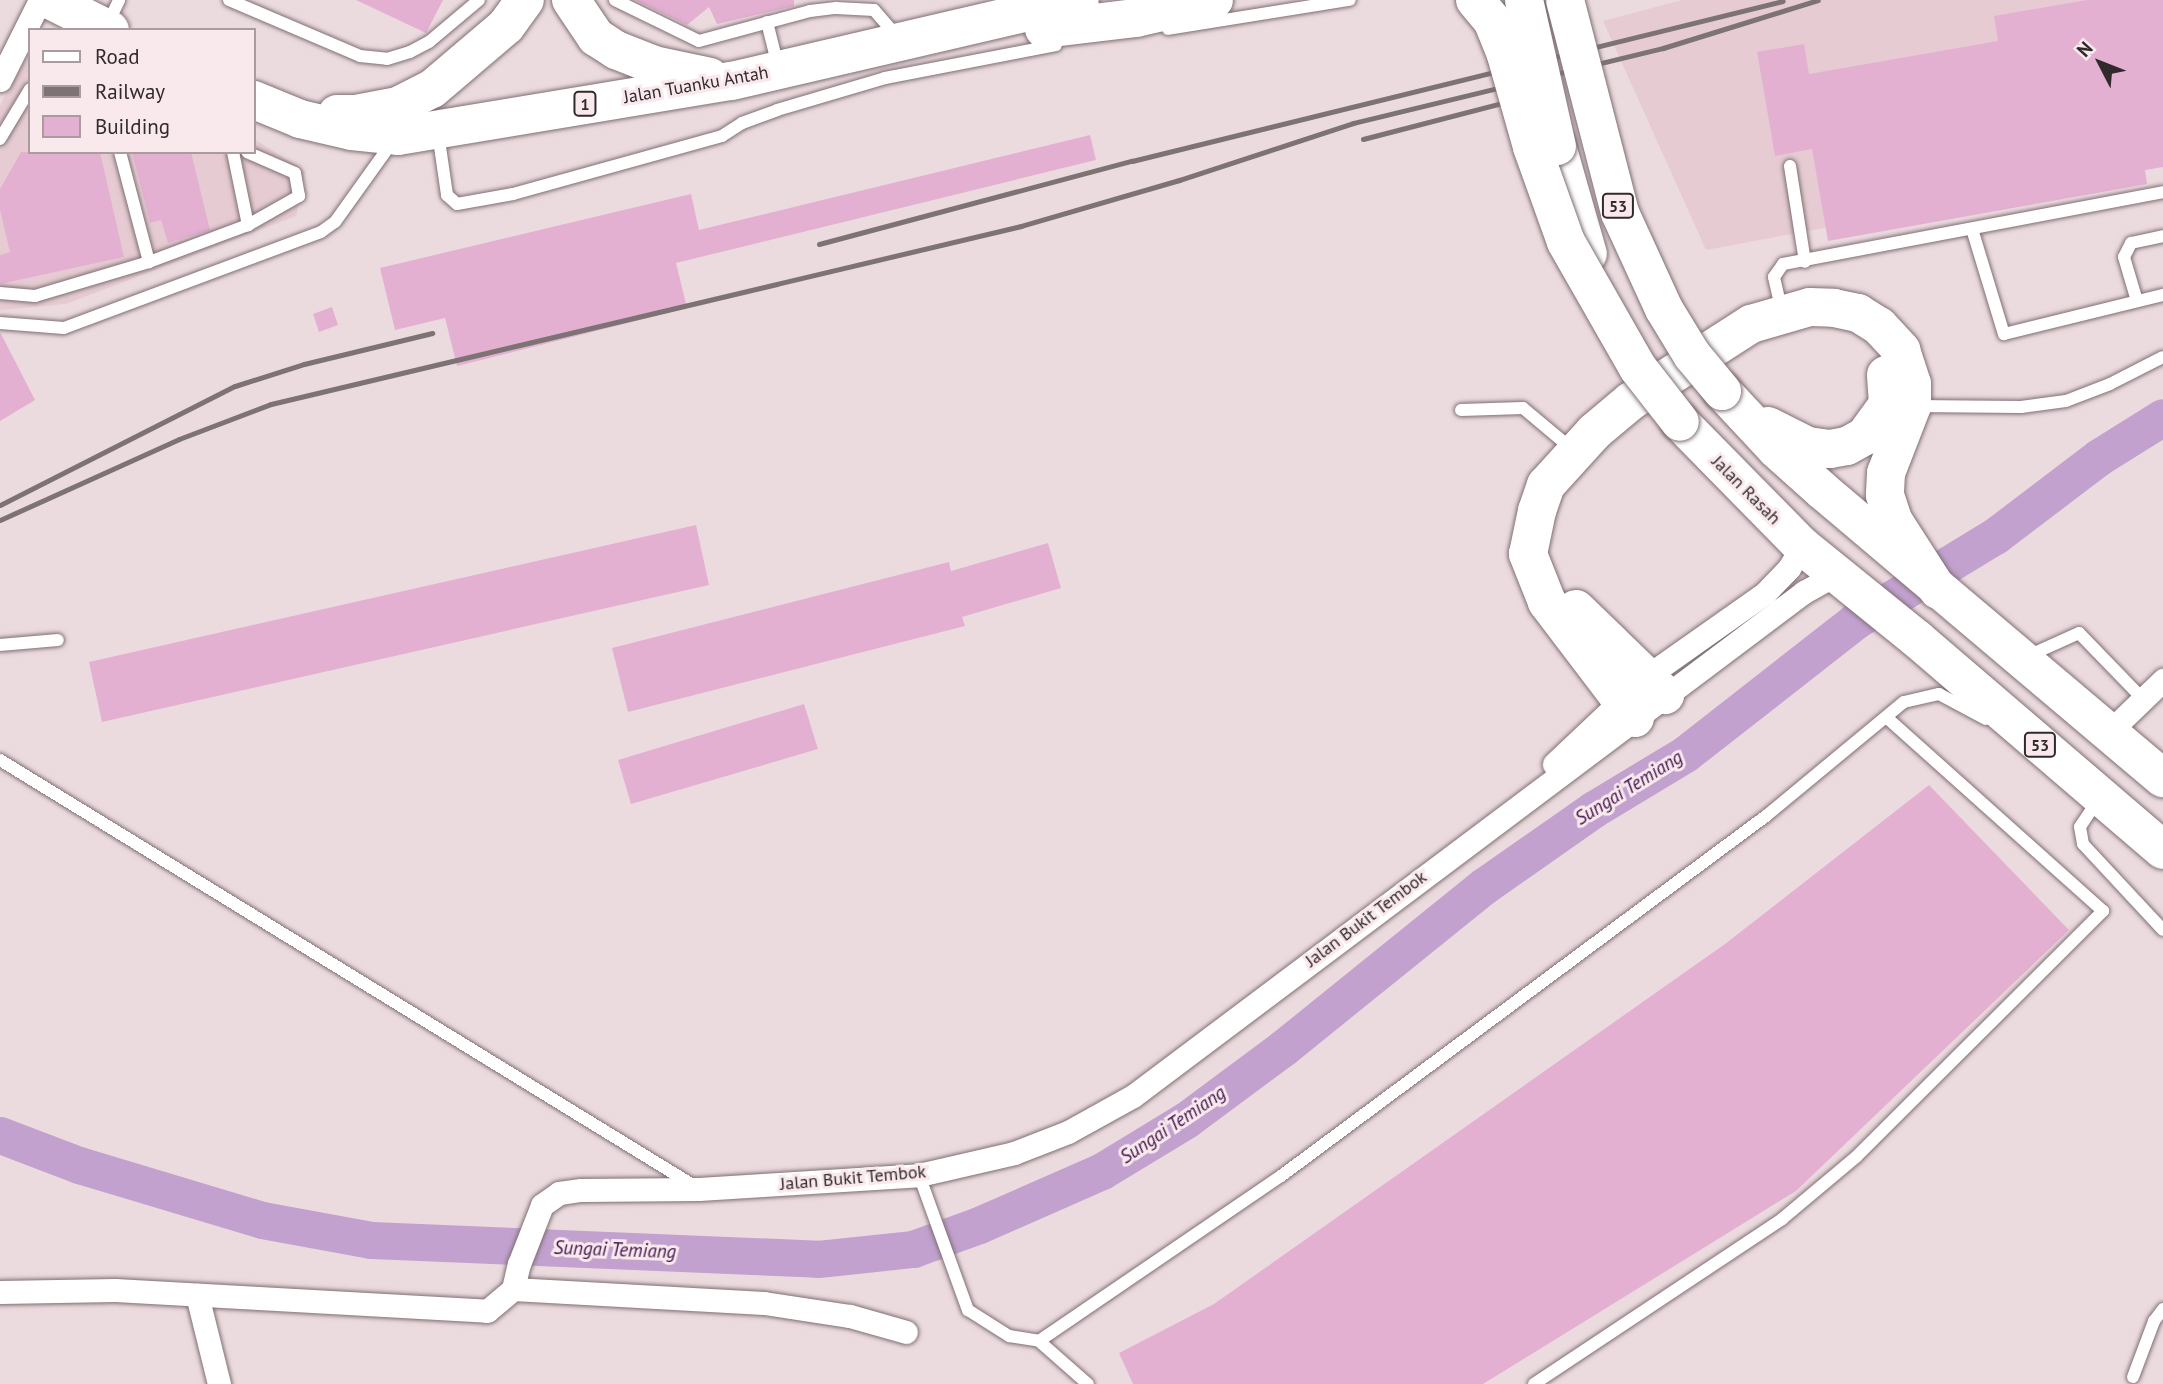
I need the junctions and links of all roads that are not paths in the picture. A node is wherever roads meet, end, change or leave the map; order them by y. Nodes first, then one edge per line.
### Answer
1 (40, 0) edge
2 (50, 0) edge
3 (229, 0) edge
4 (479, 0) edge
5 (525, 0) edge
6 (571, 0) edge
7 (615, 0) edge
8 (1080, 0) edge
9 (1214, 0) edge
10 (1350, 0) edge
11 (1475, 0) edge
12 (1524, 0) edge
13 (1565, 0) edge
14 (1023, 7) edge
15 (112, 19) edge
16 (767, 22) junction
17 (1158, 30) dead end
18 (911, 39) junction
19 (1066, 43) dead end
20 (779, 69) junction
21 (0, 80) edge
22 (732, 81) junction
23 (28, 92) edge
24 (261, 104) edge
25 (437, 129) junction
26 (398, 135) junction
27 (0, 139) edge
28 (121, 154) edge
29 (233, 154) edge
30 (252, 154) edge
31 (1790, 166) dead end
32 (2163, 192) edge
33 (248, 225) junction
34 (1972, 229) junction
35 (2163, 236) edge
36 (149, 262) junction
37 (1805, 262) junction
38 (0, 293) edge
39 (2163, 295) edge
40 (2137, 302) junction
41 (1606, 313) junction
42 (1782, 313) junction
43 (0, 323) edge
44 (2163, 357) edge
45 (1729, 399) junction
46 (1912, 407) junction
47 (1461, 410) dead end
48 (1574, 452) junction
49 (1802, 546) junction
50 (1907, 554) junction
51 (1847, 582) junction
52 (58, 640) dead end
53 (0, 645) edge
54 (2021, 659) junction
55 (2163, 680) edge
56 (1641, 697) junction
57 (2143, 699) junction
58 (1886, 717) junction
59 (2110, 731) junction
60 (2052, 755) junction
61 (0, 760) edge
62 (2163, 778) edge
63 (2100, 796) junction
64 (2163, 850) edge
65 (2163, 930) edge
66 (919, 1175) junction
67 (699, 1189) junction
68 (513, 1289) junction
69 (0, 1293) edge
70 (197, 1295) junction
71 (2163, 1309) edge
72 (906, 1332) dead end
73 (1039, 1341) junction
74 (2133, 1377) dead end
75 (219, 1384) edge
76 (1088, 1384) edge
77 (1534, 1384) edge

1 - 21 street
2 - 15 highway
3 - 4 lane
5 - 24 highway, 1
6 - 22 highway, 1
7 - 16 lane
8 - 14 highway, Jalan Tuanku Antah / 1
9 - 18 highway
10 - 17 lane
11 - 41 highway, bridge
12 - 41 highway, Jalan Rasah / 53, bridge
13 - 45 highway, 53, bridge
14 - 18 highway, Jalan Tuanku Antah / 1
16 - 18 lane
16 - 20 lane
18 - 20 highway, Jalan Tuanku Antah / 1
19 - 25 lane
20 - 22 highway, Jalan Tuanku Antah / 1
22 - 25 highway, Jalan Tuanku Antah / 1
23 - 27 lane
24 - 26 highway, Jalan Tuanku Antah / 1
25 - 26 highway, Jalan Tuanku Antah / 1
26 - 43 lane
28 - 36 lane
29 - 33 lane
30 - 33 lane
31 - 37 lane
32 - 34 lane
33 - 36 lane
34 - 37 lane
34 - 40 lane
35 - 40 lane
36 - 38 lane
37 - 42 lane
39 - 40 lane
41 - 49 highway, Jalan Rasah / 53, bridge
42 - 45 highway
42 - 46 highway
42 - 48 highway
44 - 46 lane
45 - 50 highway, 53
46 - 50 highway
47 - 48 lane
48 - 56 highway
49 - 51 highway, Jalan Rasah / 53
49 - 56 street, Jalan Bukit Tembok
50 - 54 highway, 53
51 - 56 street, Jalan Bukit Tembok
51 - 60 highway, Jalan Rasah / 53
52 - 53 lane
54 - 57 lane
54 - 59 highway, 53
55 - 57 street
56 - 66 street, Jalan Bukit Tembok
57 - 59 street
58 - 60 lane
58 - 73 lane
58 - 77 lane
59 - 62 highway, 53
60 - 63 highway, Jalan Rasah / 53
61 - 67 lane
63 - 64 highway, Jalan Rasah / 53
63 - 65 lane
66 - 67 street, Jalan Bukit Tembok
66 - 73 lane
67 - 68 street, Jalan Bukit Tembok
68 - 70 street
68 - 72 street
69 - 70 street
70 - 75 street
71 - 74 lane
73 - 76 lane

